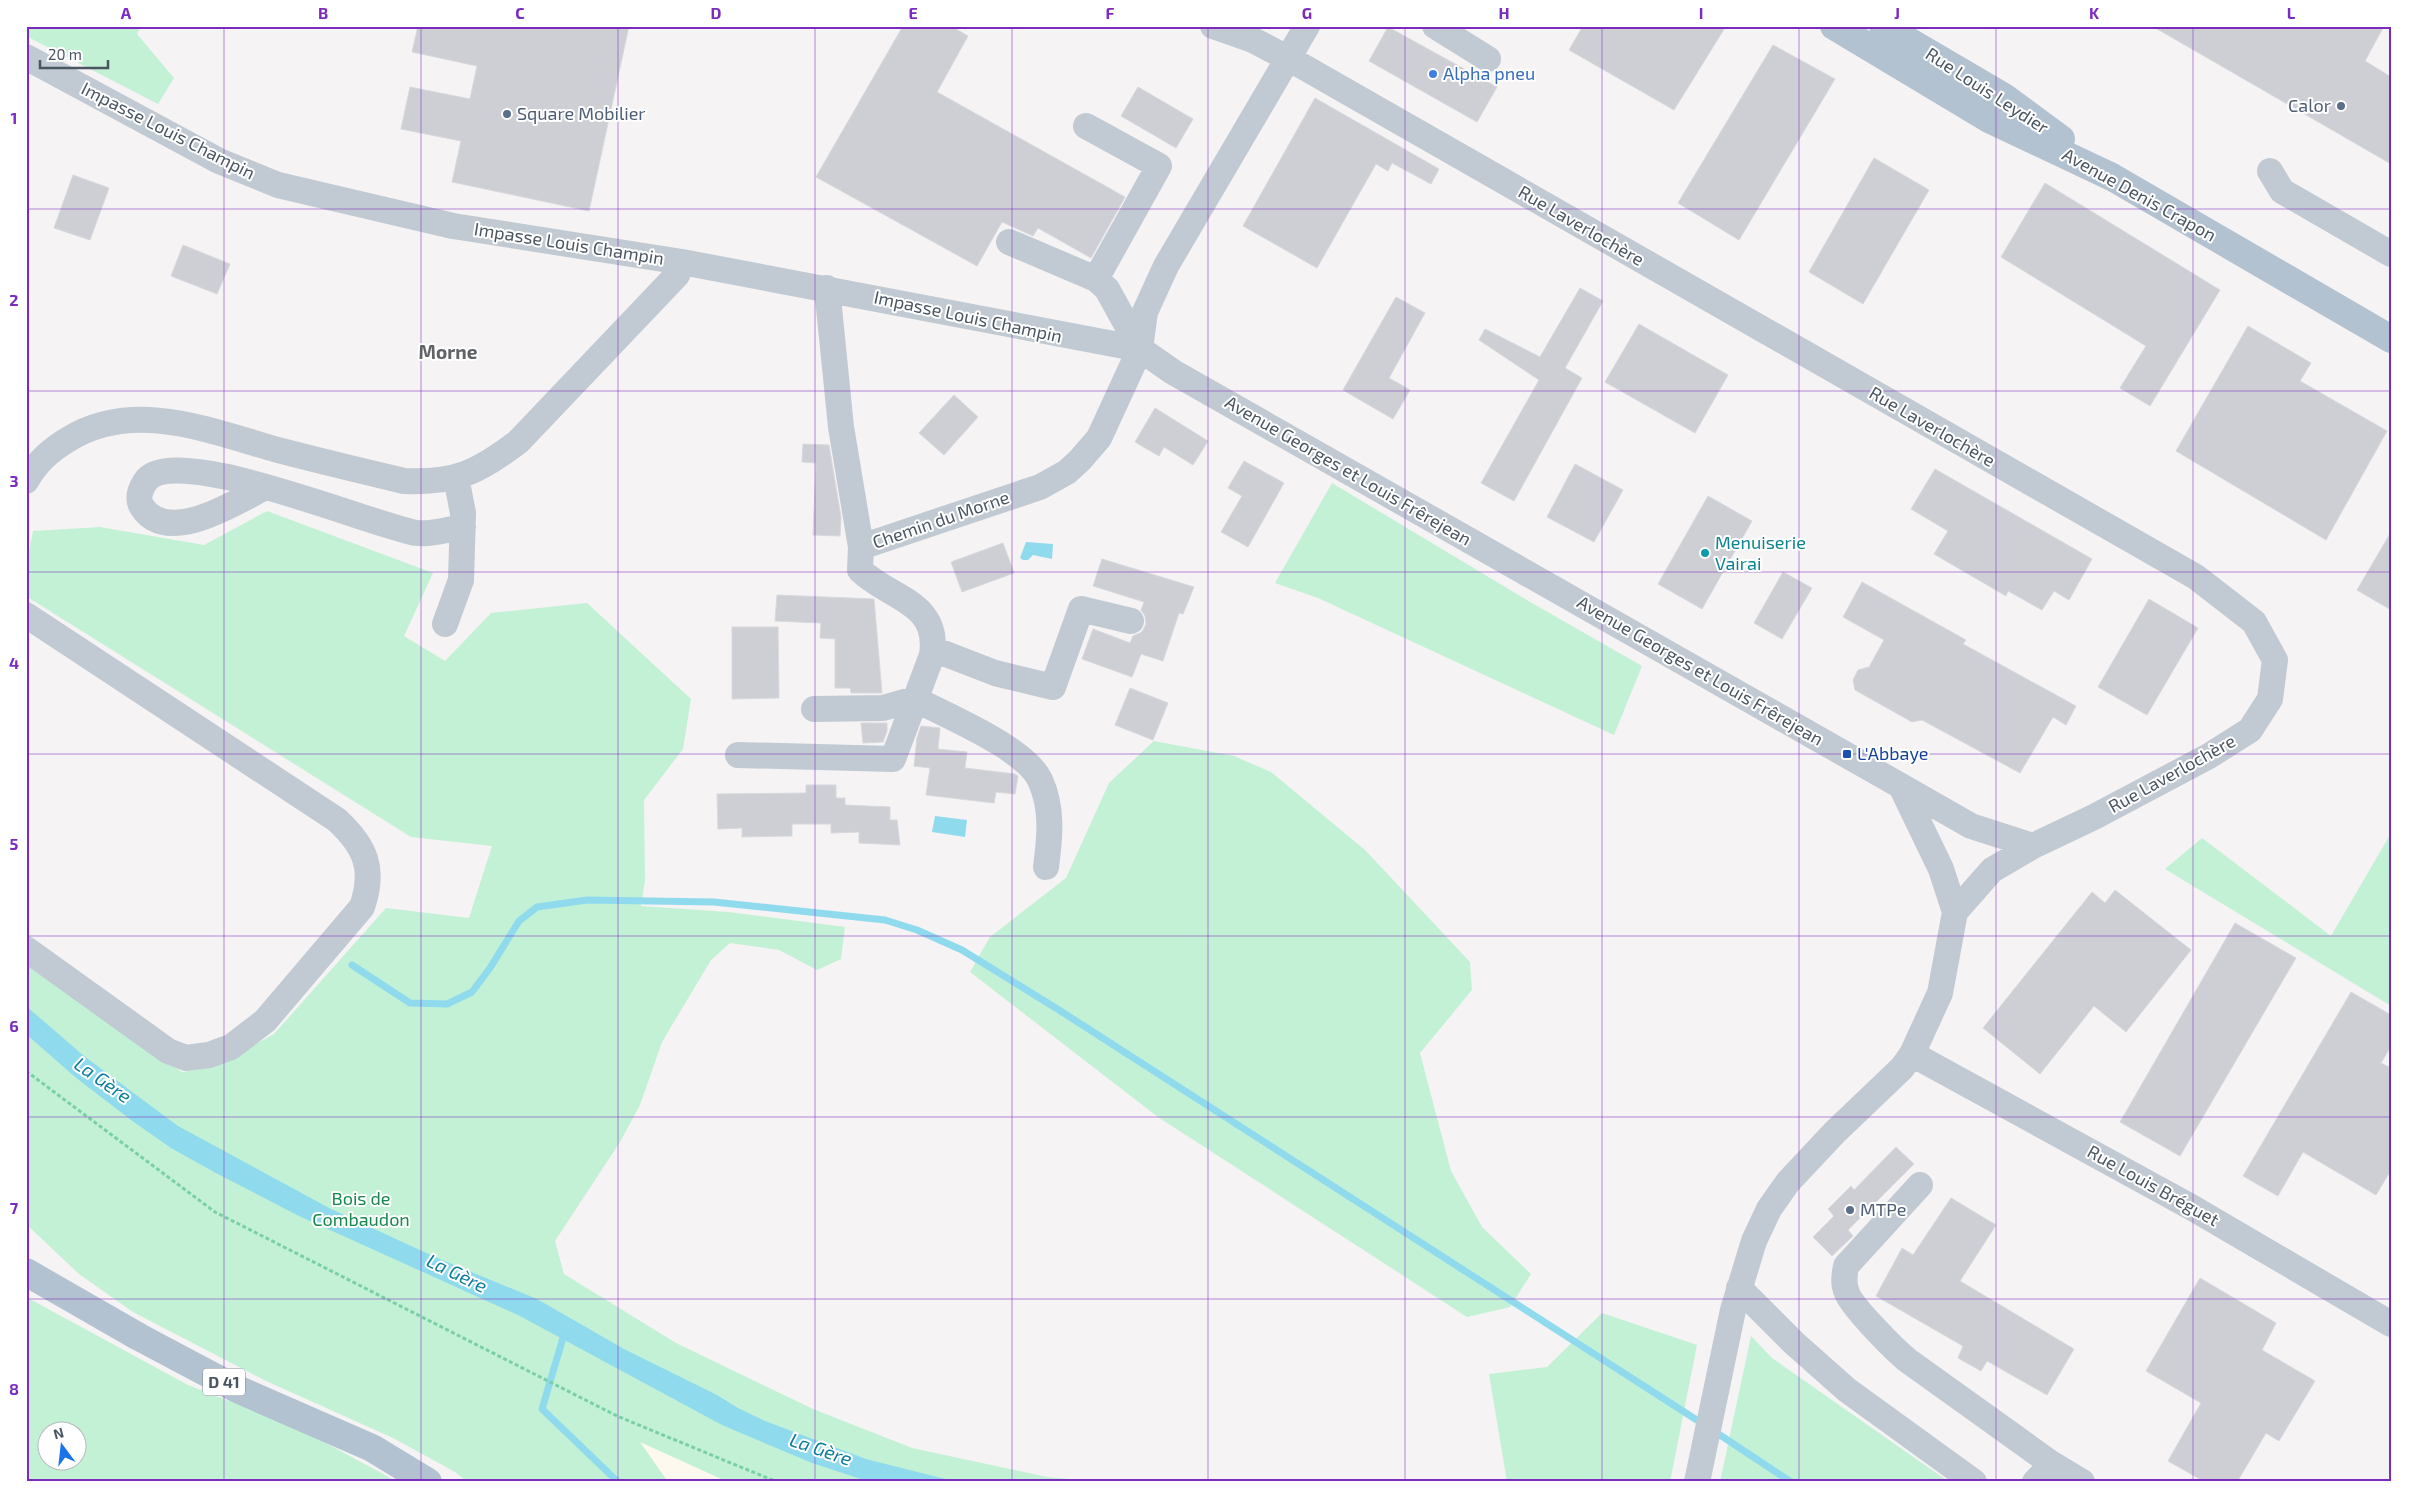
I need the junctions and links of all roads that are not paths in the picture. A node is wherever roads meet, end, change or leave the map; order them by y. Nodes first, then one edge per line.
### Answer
1 (1213, 26) edge
2 (1307, 26) edge
3 (1435, 26) edge
4 (1834, 26) edge
5 (1883, 26) edge
6 (26, 57) edge
7 (1288, 58) junction
8 (1488, 59) dead end
9 (1086, 126) dead end
10 (2270, 171) dead end
11 (2112, 177) junction
12 (1009, 242) dead end
13 (2391, 254) edge
14 (682, 262) junction
15 (1096, 279) junction
16 (827, 288) junction
17 (2391, 339) edge
18 (1140, 349) junction
19 (456, 477) junction
20 (26, 481) edge
21 (264, 487) dead end
22 (463, 528) junction
23 (861, 547) junction
24 (26, 615) edge
25 (1131, 621) dead end
26 (446, 624) dead end
27 (933, 649) junction
28 (915, 699) junction
29 (814, 710) dead end
30 (738, 755) dead end
31 (1901, 786) junction
32 (2033, 846) junction
33 (1046, 867) dead end
34 (1955, 912) junction
35 (26, 949) edge
36 (1912, 1054) junction
37 (1920, 1185) dead end
38 (26, 1272) edge
39 (1739, 1288) junction
40 (2391, 1324) edge
41 (2044, 1473) edge
42 (428, 1482) edge
43 (1696, 1482) edge
44 (1974, 1482) edge
45 (2082, 1482) edge

1 - 7 street, Rue Laverlochère
2 - 7 street
3 - 8 street
4 - 11 main road, Avenue Denis Crapon
5 - 11 main road, Rue Louis Leydier
6 - 14 street, Impasse Louis Champin
7 - 18 street
7 - 32 street, Rue Laverlochère
9 - 15 street
10 - 13 street
11 - 17 main road, Avenue Denis Crapon
12 - 15 street
14 - 16 street, Impasse Louis Champin
14 - 19 street
15 - 18 street
16 - 18 street, Impasse Louis Champin
16 - 23 street
18 - 23 street, Chemin du Morne
18 - 31 street, Avenue Georges et Louis Frêrejean
19 - 20 street
19 - 22 street
21 - 22 street
22 - 26 street
23 - 27 street, Chemin du Morne
24 - 35 street
25 - 27 street
27 - 28 street, Chemin du Morne
28 - 29 street
28 - 30 street, Chemin du Morne
28 - 33 street
31 - 32 street
31 - 34 street
32 - 34 street, Rue Laverlochère
34 - 36 street
36 - 39 street
36 - 40 street, Rue Louis Bréguet
37 - 41 street
38 - 42 main road, D 41
39 - 43 street
39 - 44 street
41 - 45 street

